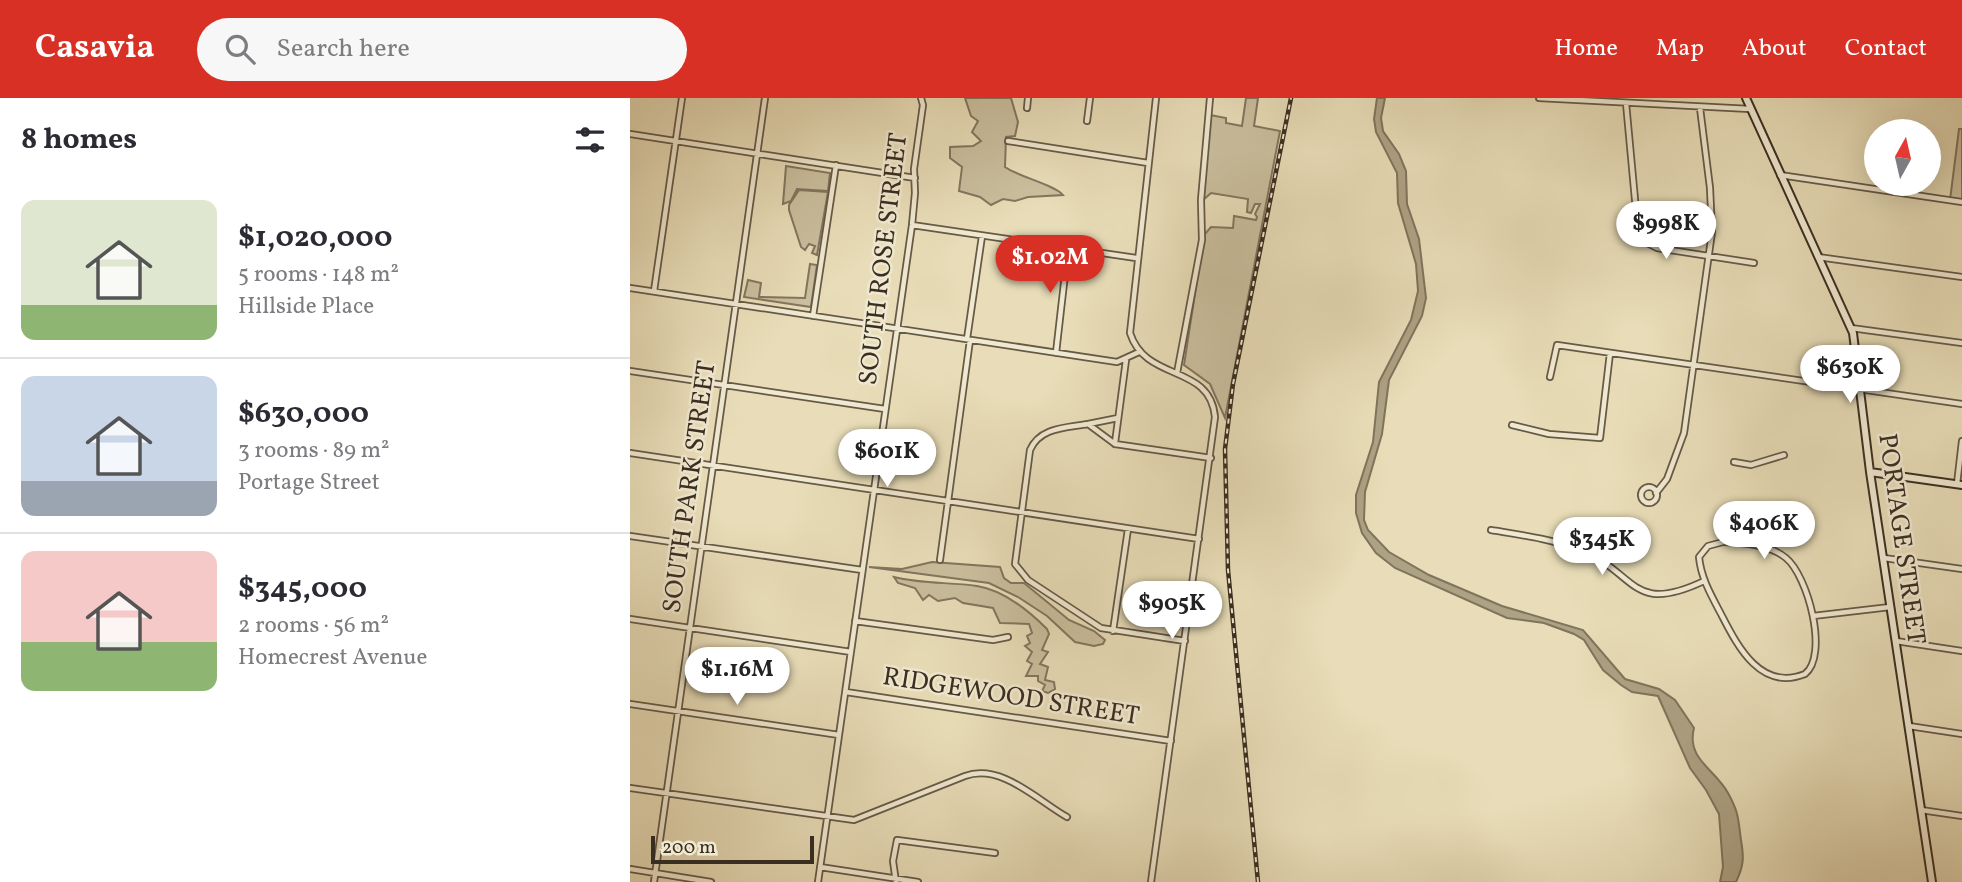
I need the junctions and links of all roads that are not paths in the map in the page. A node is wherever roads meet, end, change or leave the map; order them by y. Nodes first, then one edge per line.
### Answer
1 (681, 98) edge
2 (765, 98) edge
3 (1028, 98) edge
4 (1090, 98) edge
5 (1156, 98) edge
6 (1210, 98) edge
7 (1539, 98) edge
8 (1746, 98) edge
9 (921, 99) edge
10 (1626, 103) junction
11 (1027, 108) dead end
12 (1700, 108) junction
13 (1750, 109) junction
14 (1087, 121) dead end
15 (630, 134) edge
16 (676, 141) junction
17 (1008, 141) dead end
18 (757, 154) junction
19 (1148, 163) junction
20 (836, 165) junction
21 (1779, 175) junction
22 (915, 178) junction
23 (1962, 202) edge
24 (912, 225) junction
25 (982, 236) junction
26 (1068, 248) junction
27 (1709, 254) junction
28 (1818, 257) junction
29 (1136, 258) junction
30 (1754, 263) dead end
31 (1962, 276) edge
32 (630, 288) edge
33 (654, 291) junction
34 (734, 304) junction
35 (813, 316) junction
36 (896, 328) junction
37 (1851, 328) junction
38 (969, 340) junction
39 (1962, 343) edge
40 (1139, 352) junction
41 (1056, 353) junction
42 (1610, 353) junction
43 (1126, 360) junction
44 (1692, 365) junction
45 (630, 371) edge
46 (1177, 373) junction
47 (1550, 377) dead end
48 (723, 385) junction
49 (1862, 390) junction
50 (1962, 404) edge
51 (885, 409) junction
52 (1118, 418) junction
53 (1088, 424) junction
54 (1512, 425) dead end
55 (1962, 441) edge
56 (1115, 444) junction
57 (630, 453) edge
58 (1784, 455) dead end
59 (1211, 458) junction
60 (1734, 462) dead end
61 (713, 465) junction
62 (1870, 472) junction
63 (1959, 485) edge
64 (874, 491) junction
65 (1657, 493) dead end
66 (948, 501) junction
67 (1021, 513) junction
68 (1128, 529) junction
69 (1491, 530) dead end
70 (630, 536) edge
71 (1199, 539) junction
72 (701, 547) junction
73 (1883, 558) junction
74 (940, 560) dead end
75 (1962, 569) edge
76 (862, 570) junction
77 (1704, 581) junction
78 (1890, 607) junction
79 (1813, 616) junction
80 (630, 618) edge
81 (855, 621) junction
82 (689, 628) junction
83 (1113, 631) junction
84 (1009, 637) dead end
85 (1185, 641) junction
86 (1895, 641) junction
87 (1962, 651) edge
88 (851, 652) junction
89 (846, 692) junction
90 (630, 704) edge
91 (677, 711) junction
92 (1909, 726) junction
93 (1962, 734) edge
94 (839, 735) junction
95 (1171, 741) junction
96 (630, 788) edge
97 (667, 793) junction
98 (1921, 810) junction
99 (1962, 816) edge
100 (828, 817) junction
101 (1067, 817) dead end
102 (995, 853) dead end
103 (820, 867) junction
104 (630, 869) edge
105 (656, 873) junction
106 (896, 880) edge
107 (654, 882) edge
108 (711, 882) edge
109 (818, 882) edge
110 (918, 882) edge
111 (1151, 882) edge
112 (1932, 882) edge

1 - 16 street
2 - 18 street, SOUTH PARK STREET
3 - 11 street
4 - 14 street
5 - 19 street
6 - 46 street
7 - 10 street
8 - 13 main road, PORTAGE STREET
9 - 22 street, SOUTH ROSE STREET
10 - 12 street
10 - 27 street
12 - 13 street
12 - 27 street
13 - 21 main road, PORTAGE STREET
15 - 16 street
16 - 18 street
16 - 33 street
17 - 19 street
18 - 20 street
18 - 34 street, SOUTH PARK STREET
19 - 29 street
20 - 22 street
20 - 35 street
21 - 23 street
21 - 28 main road, PORTAGE STREET
22 - 24 street, SOUTH ROSE STREET
24 - 25 street
24 - 36 street, SOUTH ROSE STREET
25 - 26 street
25 - 38 street
26 - 29 street
26 - 41 street
27 - 30 street
27 - 44 street
28 - 31 street
28 - 37 main road, PORTAGE STREET
29 - 40 street
32 - 33 street
33 - 34 street
34 - 35 street
34 - 48 street, SOUTH PARK STREET
35 - 36 street
36 - 38 street
36 - 51 street, SOUTH ROSE STREET
37 - 39 street
37 - 49 main road, PORTAGE STREET
38 - 41 street
38 - 66 street
40 - 43 street
40 - 46 street
41 - 43 street
42 - 44 street
42 - 47 street
42 - 54 street
43 - 52 street
44 - 49 street
44 - 65 street
45 - 48 street
46 - 59 street
48 - 51 street
48 - 61 street, SOUTH PARK STREET
49 - 50 street
49 - 62 main road, PORTAGE STREET
51 - 64 street, SOUTH ROSE STREET
52 - 53 street
52 - 56 street
53 - 56 street
53 - 67 street
55 - 63 street
56 - 59 street
57 - 61 street
58 - 60 street
59 - 71 street
61 - 64 street
61 - 72 street, SOUTH PARK STREET
62 - 63 main road
62 - 73 main road, PORTAGE STREET
64 - 66 street
64 - 76 street, SOUTH ROSE STREET
66 - 67 street
66 - 74 street
67 - 68 street
67 - 83 street
68 - 71 street
68 - 83 street
69 - 77 street
70 - 72 street
71 - 85 street
72 - 76 street
72 - 82 street, SOUTH PARK STREET
73 - 75 street
73 - 78 main road, PORTAGE STREET
76 - 81 street, SOUTH ROSE STREET
77 - 79 street
77 - 79 street
78 - 79 street
78 - 86 main road, PORTAGE STREET
80 - 82 street
81 - 84 street
81 - 88 street, SOUTH ROSE STREET
82 - 88 street
82 - 91 street, SOUTH PARK STREET
83 - 85 street
85 - 95 street
86 - 87 street
86 - 92 main road, PORTAGE STREET
88 - 89 street, SOUTH ROSE STREET
89 - 94 street, SOUTH ROSE STREET
89 - 95 street, RIDGEWOOD STREET
90 - 91 street
91 - 94 street
91 - 97 street, SOUTH PARK STREET
92 - 93 street
92 - 98 main road, PORTAGE STREET
94 - 100 street, SOUTH ROSE STREET
95 - 111 street
96 - 97 street
97 - 100 street
97 - 105 street, SOUTH PARK STREET
98 - 99 street
98 - 112 main road, PORTAGE STREET
100 - 101 street
100 - 103 street, SOUTH ROSE STREET
102 - 106 street
103 - 106 street
103 - 109 street, SOUTH ROSE STREET
104 - 105 street
105 - 107 street, SOUTH PARK STREET
105 - 108 street
106 - 110 street

